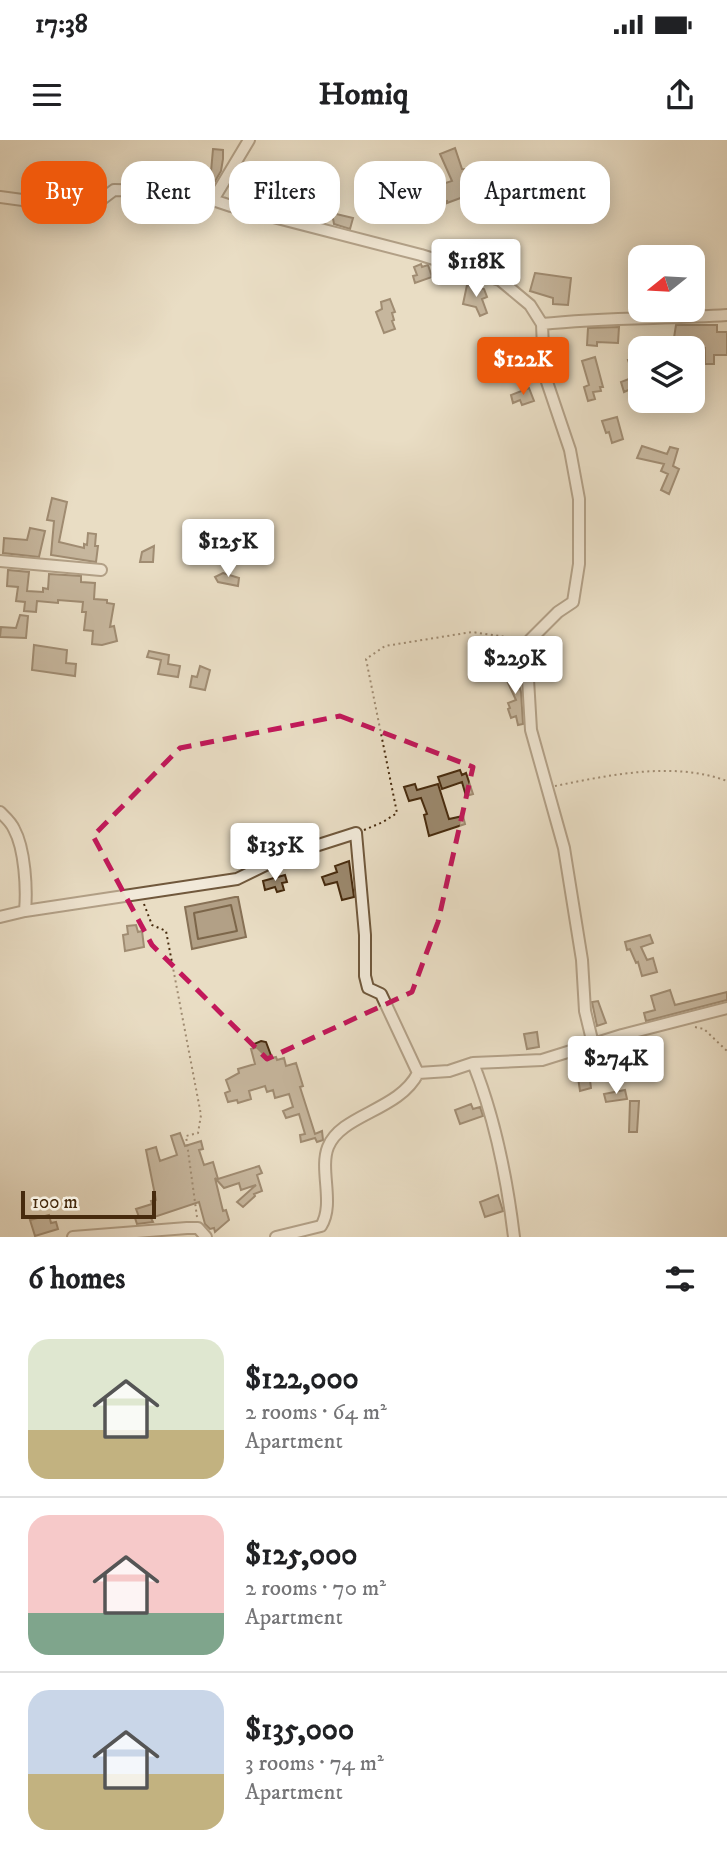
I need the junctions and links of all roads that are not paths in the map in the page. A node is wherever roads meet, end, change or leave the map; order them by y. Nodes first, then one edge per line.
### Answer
1 (249, 140) edge
2 (121, 190) edge
3 (0, 197) edge
4 (215, 197) edge
5 (215, 201) edge
6 (727, 315) edge
7 (542, 324) junction
8 (0, 561) edge
9 (101, 569) dead end
10 (0, 812) edge
11 (25, 911) junction
12 (0, 917) edge
13 (727, 1009) edge
14 (593, 1044) junction
15 (473, 1063) junction
16 (418, 1073) junction
17 (202, 1233) edge
18 (73, 1237) edge
19 (276, 1237) edge
20 (514, 1237) edge

1 - 4 street
2 - 3 street
5 - 7 street
6 - 7 street
7 - 14 street
8 - 9 street
10 - 11 street
11 - 12 street
11 - 16 street
13 - 14 street
14 - 15 street
15 - 16 street
15 - 20 street
16 - 19 street
17 - 18 street

